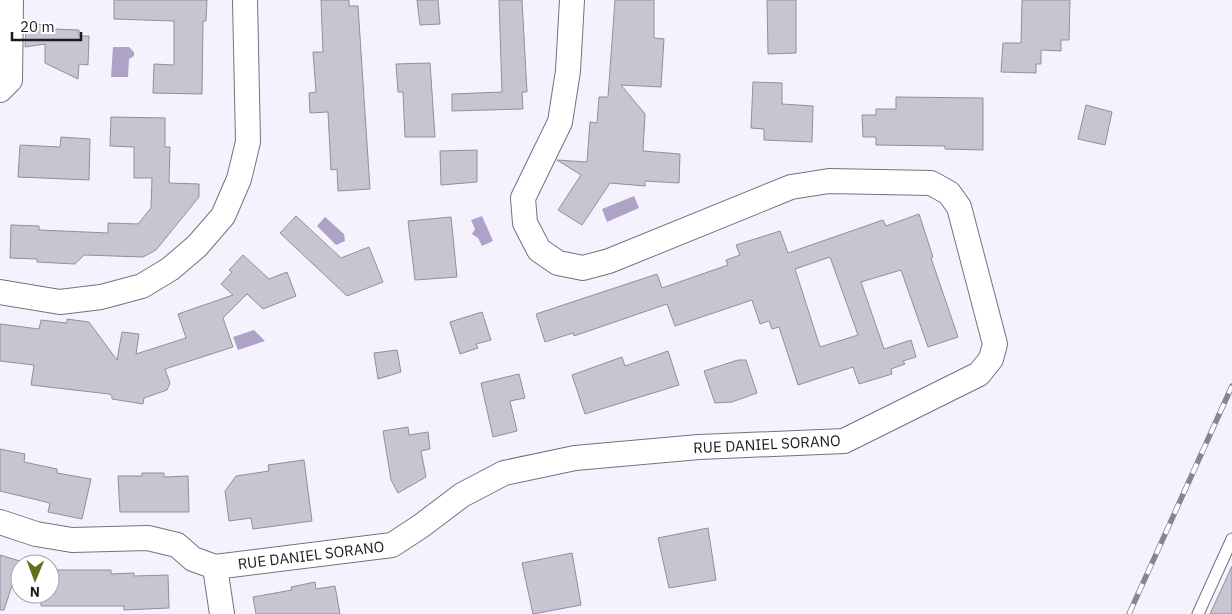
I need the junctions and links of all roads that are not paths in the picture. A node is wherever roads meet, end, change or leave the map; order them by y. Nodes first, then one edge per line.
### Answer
1 (11, 0) edge
2 (245, 0) edge
3 (572, 0) edge
4 (0, 90) edge
5 (0, 292) edge
6 (0, 522) edge
7 (1232, 539) edge
8 (215, 567) junction
9 (222, 614) edge
10 (1198, 614) edge

1 - 4 street
2 - 5 street
3 - 8 street, RUE DANIEL SORANO
6 - 8 street
7 - 10 lane
8 - 9 street

